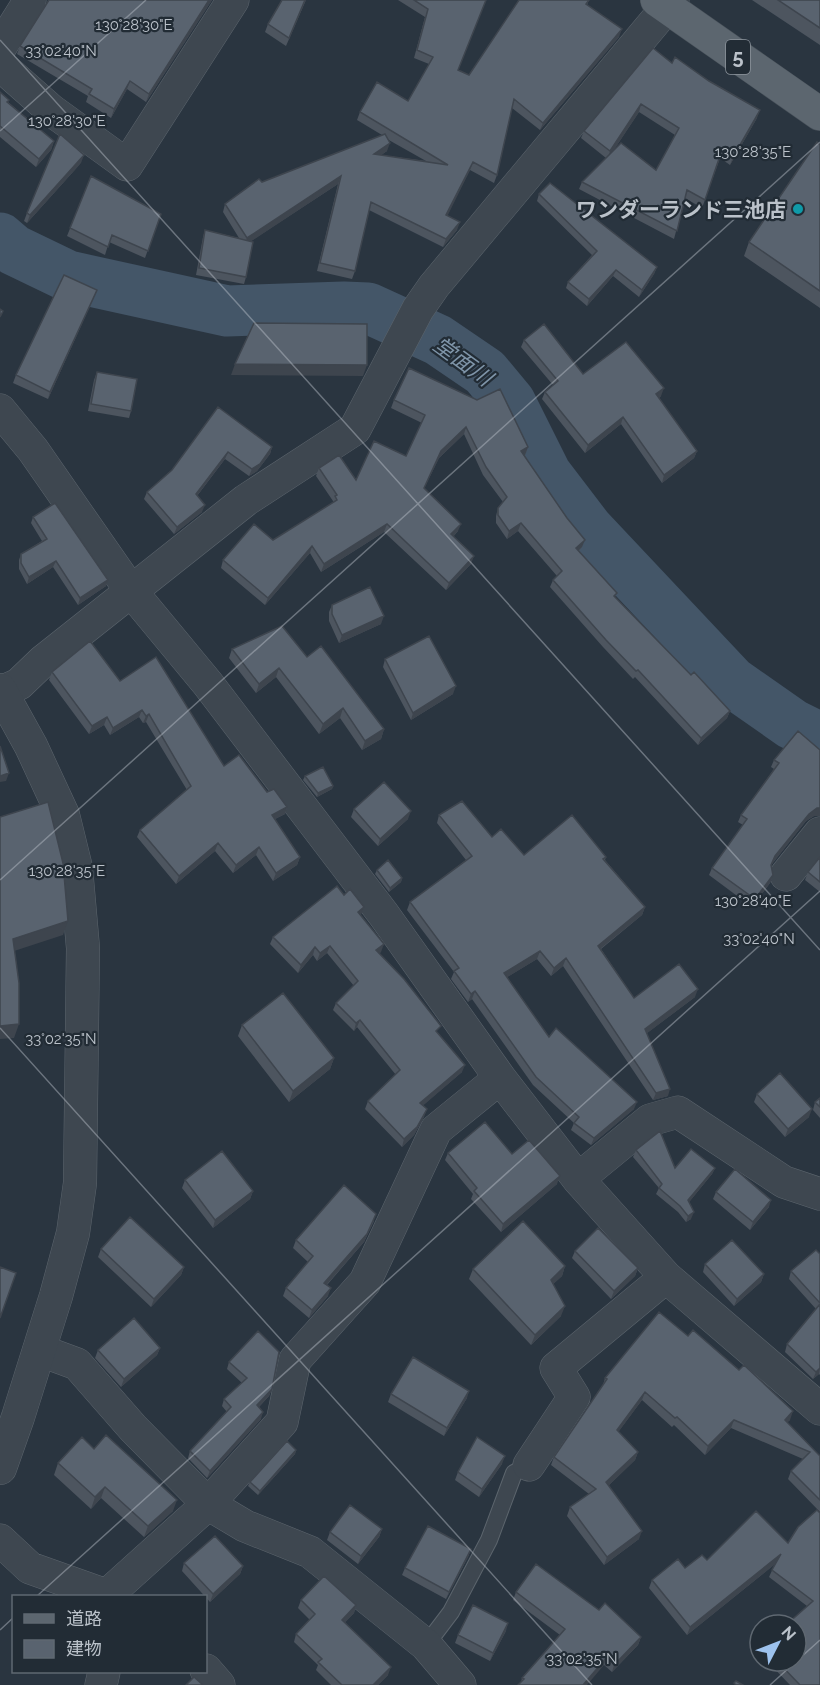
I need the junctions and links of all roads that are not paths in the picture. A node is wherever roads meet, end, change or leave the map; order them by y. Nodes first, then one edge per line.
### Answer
1 (30, 0) edge
2 (233, 0) edge
3 (666, 2) edge
4 (0, 48) edge
5 (0, 65) edge
6 (820, 114) edge
7 (0, 410) edge
8 (131, 591) junction
9 (1, 691) edge
10 (820, 833) edge
11 (786, 875) dead end
12 (500, 1078) junction
13 (578, 1179) junction
14 (820, 1194) edge
15 (666, 1277) junction
16 (39, 1350) junction
17 (820, 1408) edge
18 (529, 1465) joint
19 (0, 1468) edge
20 (208, 1504) junction
21 (0, 1540) edge
22 (104, 1595) edge
23 (108, 1595) edge
24 (426, 1645) junction
25 (207, 1671) edge
26 (219, 1685) edge
27 (460, 1685) edge

1 - 4 street
2 - 5 street
3 - 6 main road, 5
3 - 8 street
7 - 8 street
8 - 9 street
8 - 12 street
9 - 16 street
10 - 11 street
12 - 13 street
12 - 20 street
13 - 14 street
13 - 15 street
15 - 17 street
15 - 18 street
16 - 19 street
16 - 20 street
18 - 24 lane
20 - 23 street
20 - 24 street
21 - 22 street
24 - 27 street
25 - 26 street

